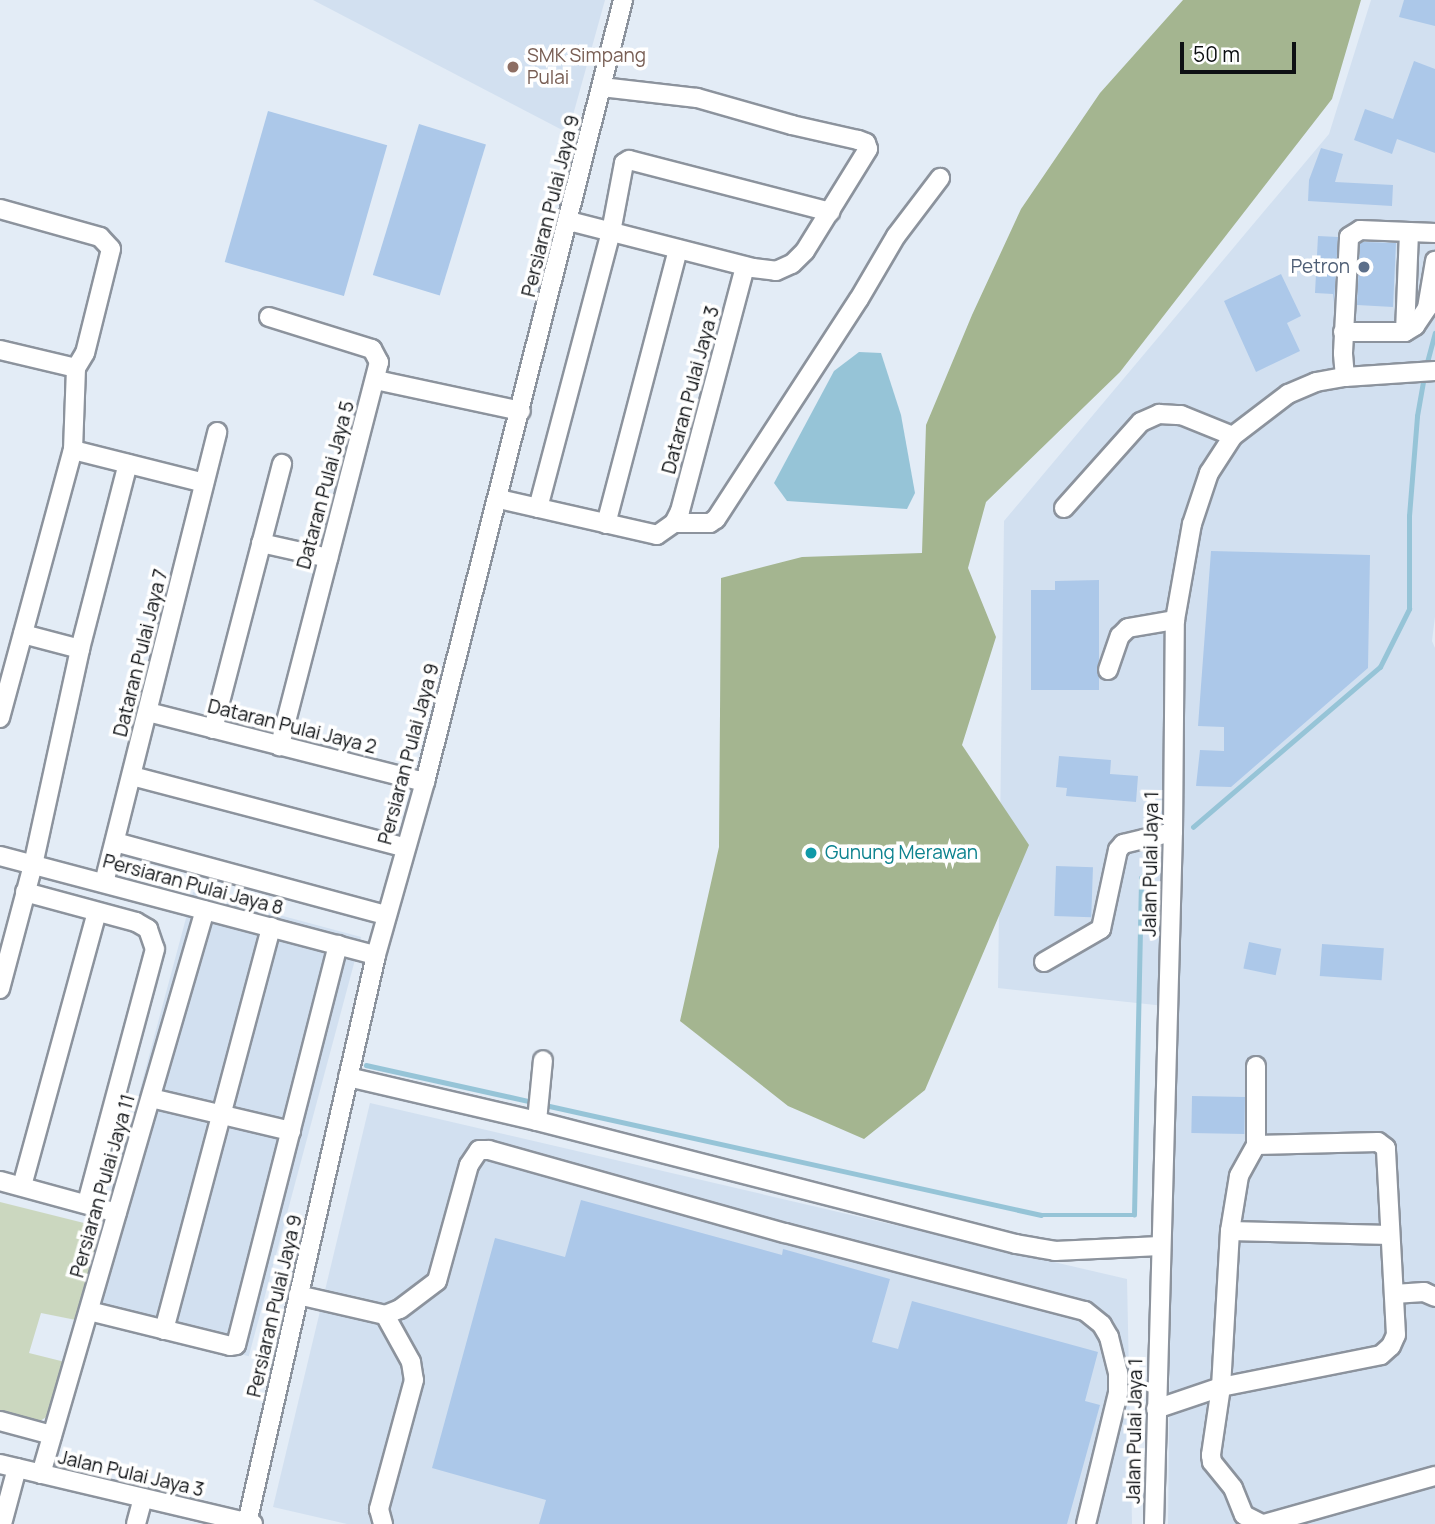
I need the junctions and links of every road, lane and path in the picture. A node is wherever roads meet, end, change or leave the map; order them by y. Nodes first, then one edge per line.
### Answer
1 (624, 0) edge
2 (602, 87) junction
3 (940, 178) dead end
4 (0, 209) edge
5 (830, 212) junction
6 (569, 221) junction
7 (611, 232) junction
8 (1409, 232) junction
9 (1435, 233) edge
10 (678, 249) junction
11 (1435, 261) edge
12 (745, 266) junction
13 (269, 317) dead end
14 (1343, 332) junction
15 (1405, 332) junction
16 (0, 350) edge
17 (76, 368) junction
18 (1434, 370) edge
19 (1345, 377) junction
20 (376, 380) junction
21 (521, 411) junction
22 (217, 432) dead end
23 (1233, 436) junction
24 (73, 450) junction
25 (128, 464) junction
26 (282, 464) dead end
27 (204, 483) junction
28 (499, 499) junction
29 (538, 508) junction
30 (1065, 508) dead end
31 (674, 523) junction
32 (606, 524) junction
33 (261, 543) junction
34 (328, 558) junction
35 (1175, 620) junction
36 (23, 634) junction
37 (80, 649) junction
38 (1108, 670) dead end
39 (1, 710) edge
40 (148, 712) junction
41 (213, 729) junction
42 (280, 746) junction
43 (132, 776) junction
44 (425, 782) junction
45 (1173, 832) junction
46 (116, 842) junction
47 (406, 848) junction
48 (0, 856) edge
49 (33, 864) junction
50 (104, 883) junction
51 (25, 892) junction
52 (205, 910) junction
53 (97, 912) junction
54 (386, 915) junction
55 (271, 927) junction
56 (338, 945) junction
57 (376, 955) junction
58 (1044, 962) dead end
59 (0, 989) edge
60 (543, 1060) dead end
61 (1256, 1066) dead end
62 (348, 1077) junction
63 (151, 1098) junction
64 (223, 1114) junction
65 (537, 1121) junction
66 (290, 1131) junction
67 (1256, 1145) junction
68 (0, 1181) edge
69 (22, 1186) junction
70 (87, 1202) junction
71 (117, 1213) junction
72 (1230, 1231) junction
73 (1390, 1235) junction
74 (1160, 1246) junction
75 (1394, 1294) junction
76 (299, 1295) junction
77 (1435, 1297) edge
78 (89, 1311) junction
79 (385, 1315) junction
80 (164, 1330) junction
81 (1221, 1387) junction
82 (1156, 1409) junction
83 (0, 1421) edge
84 (52, 1435) junction
85 (8, 1466) edge
86 (41, 1474) junction
87 (1435, 1476) edge
88 (143, 1498) junction
89 (250, 1523) edge
90 (2, 1524) edge
91 (136, 1524) edge
92 (383, 1524) edge
93 (1086, 1524) edge
94 (1154, 1524) edge
95 (1263, 1524) edge

1 - 2 street, Persiaran Pulai Jaya 9
2 - 5 street
2 - 6 street, Persiaran Pulai Jaya 9
3 - 31 street
4 - 17 street
5 - 7 street
5 - 12 street
6 - 7 street
6 - 21 street, Persiaran Pulai Jaya 9
7 - 10 street
7 - 29 street
8 - 9 street
8 - 14 street
8 - 15 street
10 - 12 street
10 - 32 street
11 - 15 street
12 - 31 street, Dataran Pulai Jaya 3
13 - 20 street
14 - 15 street
14 - 19 street
16 - 17 street
17 - 24 street
18 - 19 street, Jalan Pulai Jaya 1
19 - 23 street, Jalan Pulai Jaya 1
20 - 21 street
20 - 34 street, Dataran Pulai Jaya 5
21 - 28 street, Persiaran Pulai Jaya 9
22 - 27 street, Dataran Pulai Jaya 7
23 - 30 street
23 - 35 street, Jalan Pulai Jaya 1
24 - 25 street
24 - 36 street
25 - 27 street
25 - 37 street
26 - 33 street
27 - 40 street, Dataran Pulai Jaya 7
28 - 29 street
28 - 44 street, Persiaran Pulai Jaya 9
29 - 32 street
31 - 32 street
33 - 34 street
33 - 41 street
34 - 42 street, Dataran Pulai Jaya 5
35 - 38 street
35 - 45 street, Jalan Pulai Jaya 1
36 - 37 street
36 - 39 street
37 - 49 street
40 - 41 street, Dataran Pulai Jaya 2
40 - 43 street, Dataran Pulai Jaya 7
41 - 42 street, Dataran Pulai Jaya 2
42 - 44 street, Dataran Pulai Jaya 2
43 - 46 street, Dataran Pulai Jaya 7
43 - 47 street
44 - 47 street, Persiaran Pulai Jaya 9
45 - 58 street
45 - 74 street, Jalan Pulai Jaya 1
46 - 50 street, Dataran Pulai Jaya 7
46 - 54 street
47 - 54 street, Persiaran Pulai Jaya 9
48 - 49 street, Persiaran Pulai Jaya 8
49 - 50 street, Persiaran Pulai Jaya 8
49 - 51 street
50 - 52 street, Persiaran Pulai Jaya 8
51 - 53 street
51 - 59 street
52 - 55 street, Persiaran Pulai Jaya 8
52 - 63 street, Persiaran Pulai Jaya 11
53 - 69 street
53 - 70 street
54 - 57 street, Persiaran Pulai Jaya 9
55 - 56 street, Persiaran Pulai Jaya 8
55 - 64 street
56 - 57 street, Persiaran Pulai Jaya 8
56 - 66 street
57 - 62 street, Persiaran Pulai Jaya 9
60 - 65 street
61 - 67 street
62 - 65 street
62 - 76 street, Persiaran Pulai Jaya 9
63 - 64 street
63 - 71 street, Persiaran Pulai Jaya 11
64 - 66 street
64 - 80 street
65 - 74 street
66 - 80 street
67 - 72 street
67 - 73 street
68 - 69 street
69 - 70 street
70 - 71 street
71 - 78 street, Persiaran Pulai Jaya 11
72 - 73 street
72 - 81 street
73 - 75 street
74 - 82 street, Jalan Pulai Jaya 1
75 - 77 street
75 - 81 street
76 - 79 street
76 - 89 street, Persiaran Pulai Jaya 9
78 - 80 street
78 - 84 street, Persiaran Pulai Jaya 11
79 - 92 street
79 - 93 street
81 - 82 street
81 - 95 street
82 - 94 street, Jalan Pulai Jaya 1
83 - 84 street
84 - 86 street, Persiaran Pulai Jaya 11
85 - 86 street, Jalan Pulai Jaya 3
85 - 90 street
86 - 88 street, Jalan Pulai Jaya 3
87 - 95 street
88 - 89 street, Jalan Pulai Jaya 3
88 - 91 street

